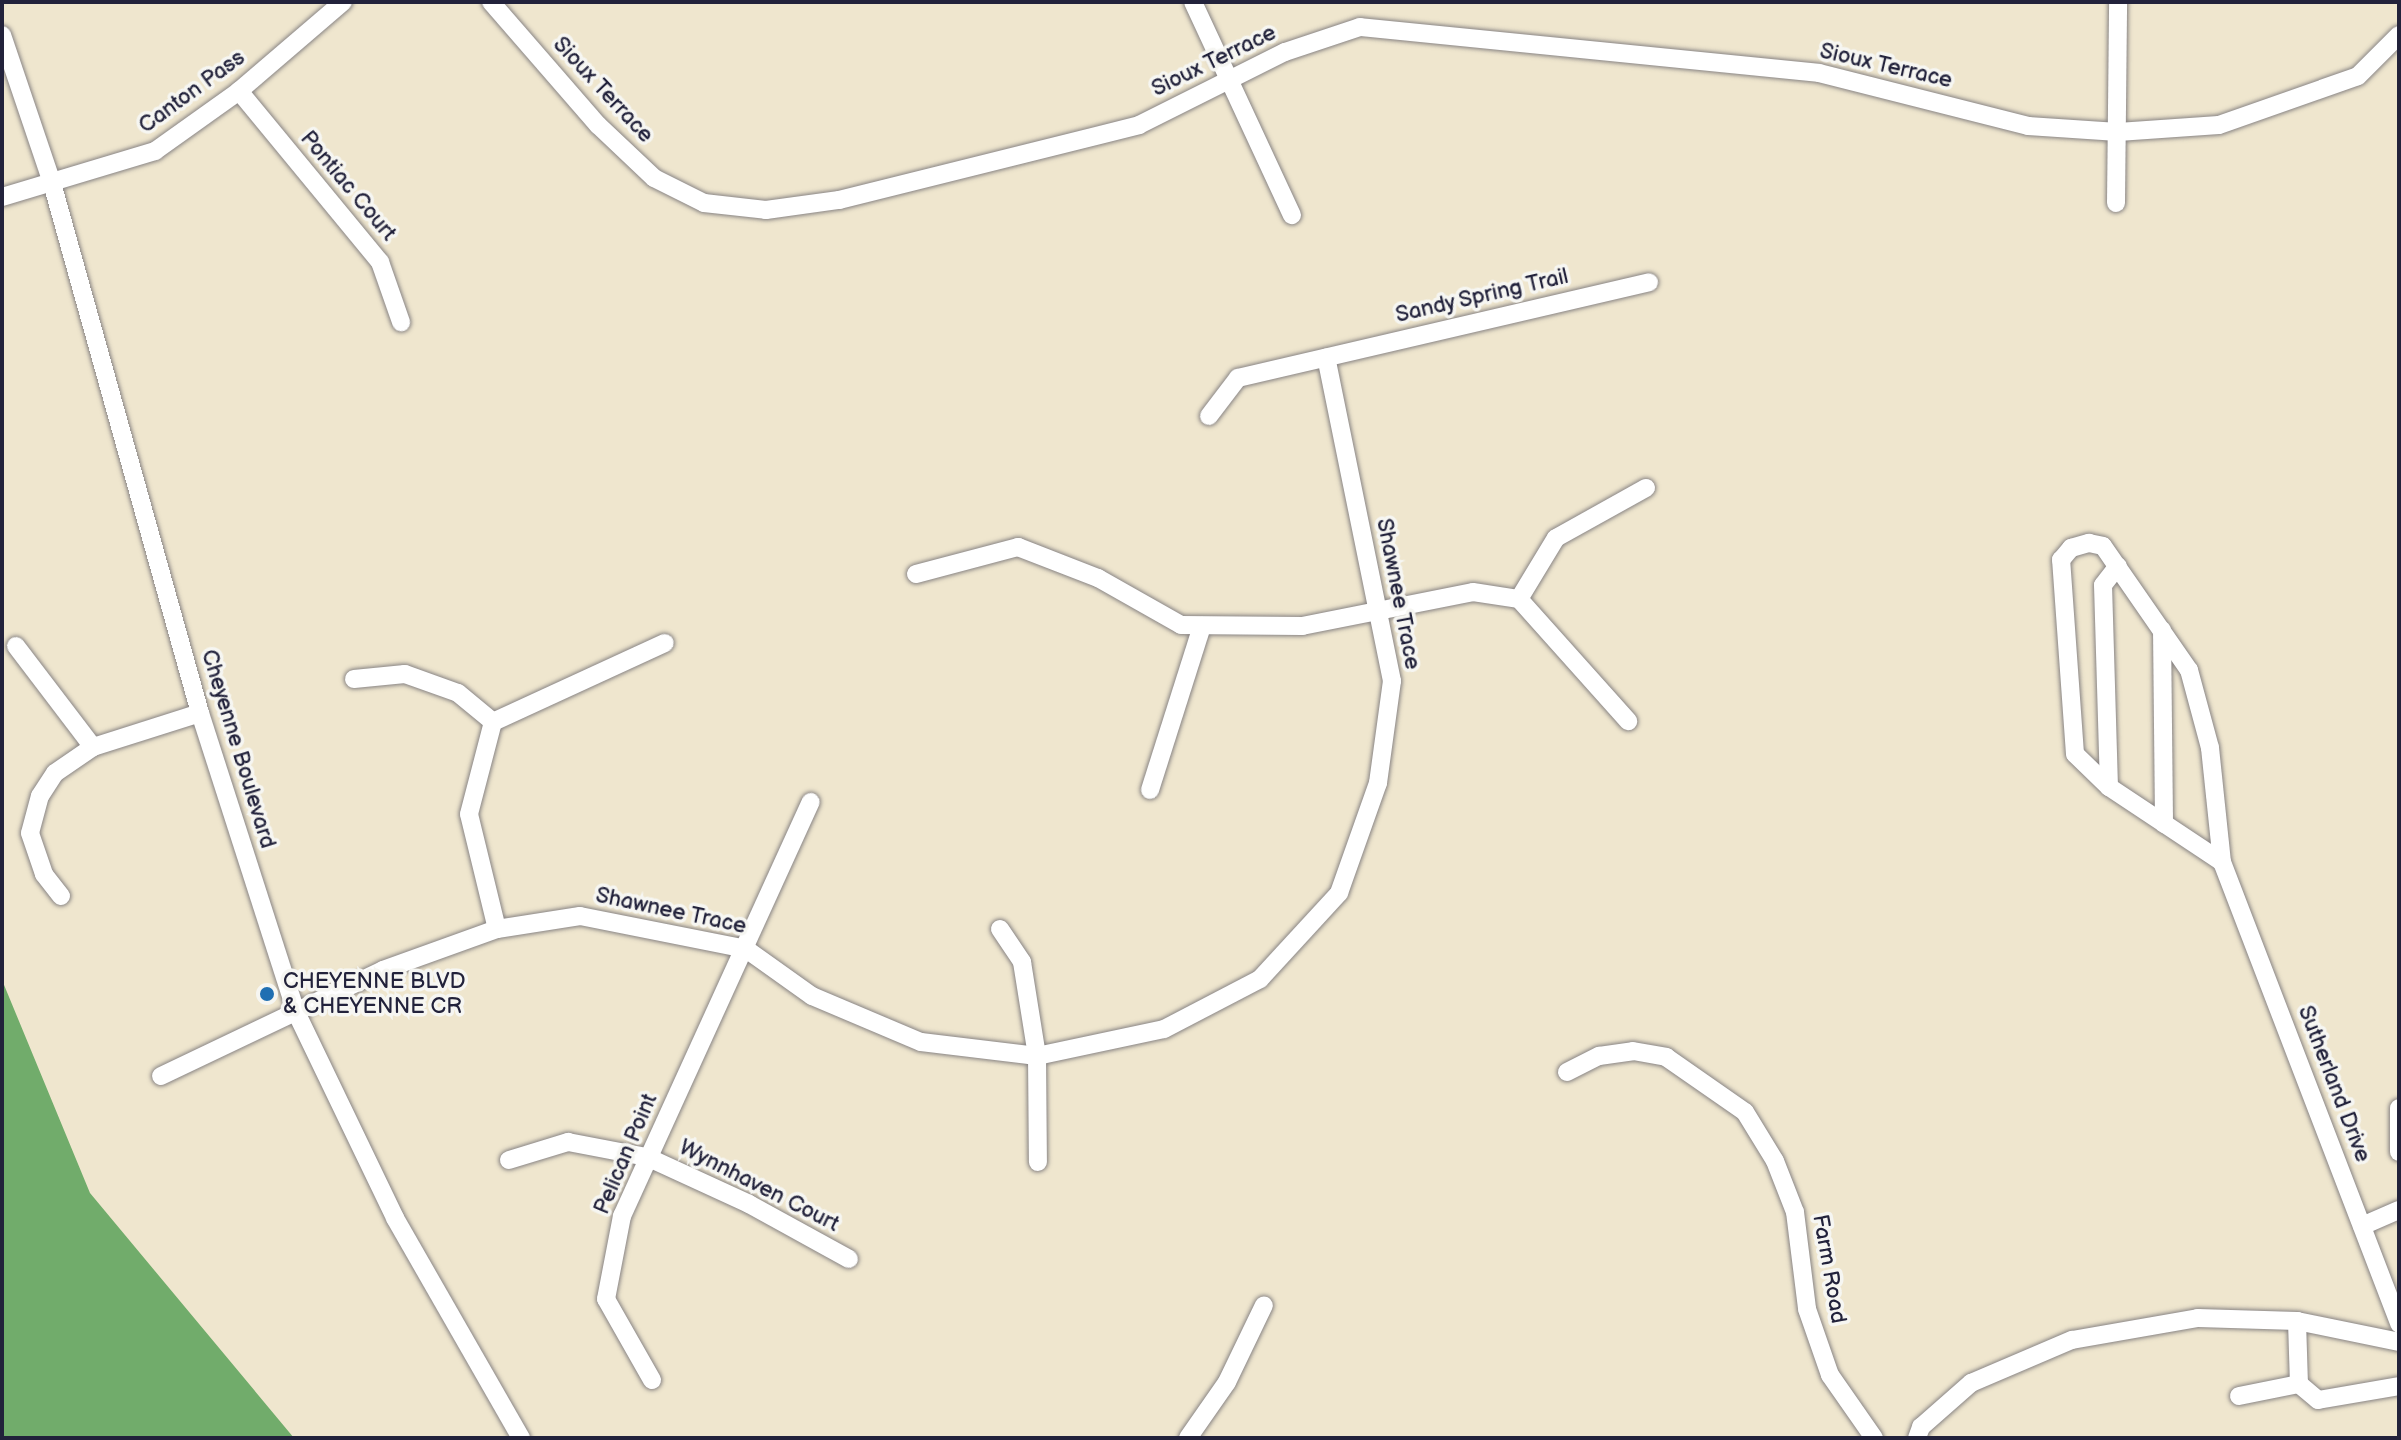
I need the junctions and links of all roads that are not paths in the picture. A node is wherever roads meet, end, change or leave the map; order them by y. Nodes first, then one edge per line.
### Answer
1 (343, 2) edge
2 (491, 2) edge
3 (1193, 2) edge
4 (2118, 2) edge
5 (2, 35) edge
6 (2399, 35) edge
7 (1231, 78) junction
8 (239, 91) junction
9 (2118, 132) junction
10 (52, 183) junction
11 (2, 197) edge
12 (2116, 203) dead end
13 (1292, 215) dead end
14 (1649, 282) dead end
15 (401, 322) dead end
16 (1326, 358) junction
17 (1209, 416) dead end
18 (1646, 488) dead end
19 (2118, 566) junction
20 (916, 574) dead end
21 (1519, 599) junction
22 (1379, 610) junction
23 (1202, 626) junction
24 (2162, 629) junction
25 (665, 643) dead end
26 (16, 646) dead end
27 (354, 679) dead end
28 (200, 713) junction
29 (1628, 721) dead end
30 (493, 722) junction
31 (93, 747) junction
32 (2109, 787) junction
33 (1150, 790) dead end
34 (811, 802) dead end
35 (2164, 824) junction
36 (2222, 862) junction
37 (61, 896) dead end
38 (497, 929) junction
39 (1000, 929) dead end
40 (746, 949) junction
41 (296, 1012) junction
42 (1037, 1056) junction
43 (1567, 1072) dead end
44 (161, 1076) dead end
45 (2399, 1108) edge
46 (2399, 1152) edge
47 (647, 1157) junction
48 (509, 1160) dead end
49 (1038, 1162) dead end
50 (2399, 1210) edge
51 (2362, 1226) junction
52 (849, 1259) dead end
53 (1264, 1305) dead end
54 (2297, 1321) junction
55 (2399, 1324) edge
56 (2399, 1342) edge
57 (652, 1380) dead end
58 (2299, 1384) junction
59 (2399, 1386) edge
60 (2239, 1396) dead end
61 (521, 1438) edge
62 (1188, 1438) edge
63 (1874, 1438) edge
64 (1917, 1438) edge

1 - 8 street, Canton Pass
2 - 7 street, Sioux Terrace
3 - 7 street
4 - 9 street
5 - 10 street, Cheyenne Boulevard
6 - 9 street, Sioux Terrace
7 - 9 street, Sioux Terrace
7 - 13 street
8 - 10 street, Canton Pass
8 - 15 street, Pontiac Court
9 - 12 street
10 - 11 street, Canton Pass
10 - 28 street, Cheyenne Boulevard
14 - 16 street, Sandy Spring Trail
16 - 17 street, Sandy Spring Trail
16 - 22 street, Shawnee Trace
18 - 21 street
19 - 24 street, Sutherland Drive
19 - 32 street
19 - 32 street, Sutherland Drive
20 - 23 street
21 - 22 street
21 - 29 street
22 - 23 street
22 - 42 street, Shawnee Trace
23 - 33 street
24 - 35 street
24 - 36 street, Sutherland Drive
25 - 30 street
26 - 31 street
27 - 30 street
28 - 31 street
28 - 41 street, Cheyenne Boulevard
30 - 38 street
31 - 37 street
32 - 35 street
34 - 40 street, Pelican Point
35 - 36 street
36 - 51 street, Sutherland Drive
38 - 40 street, Shawnee Trace
38 - 41 street, Shawnee Trace
39 - 42 street
40 - 42 street, Shawnee Trace
40 - 47 street, Pelican Point
41 - 44 street, Shawnee Trace
41 - 61 street, Cheyenne Boulevard
42 - 49 street
43 - 63 street, Farm Road
45 - 46 street
47 - 48 street, Wynnhaven Court
47 - 52 street, Wynnhaven Court
47 - 57 street, Pelican Point
50 - 51 street
51 - 55 street, Sutherland Drive
53 - 62 street
54 - 56 street
54 - 58 street
54 - 64 street
58 - 59 street
58 - 60 street

